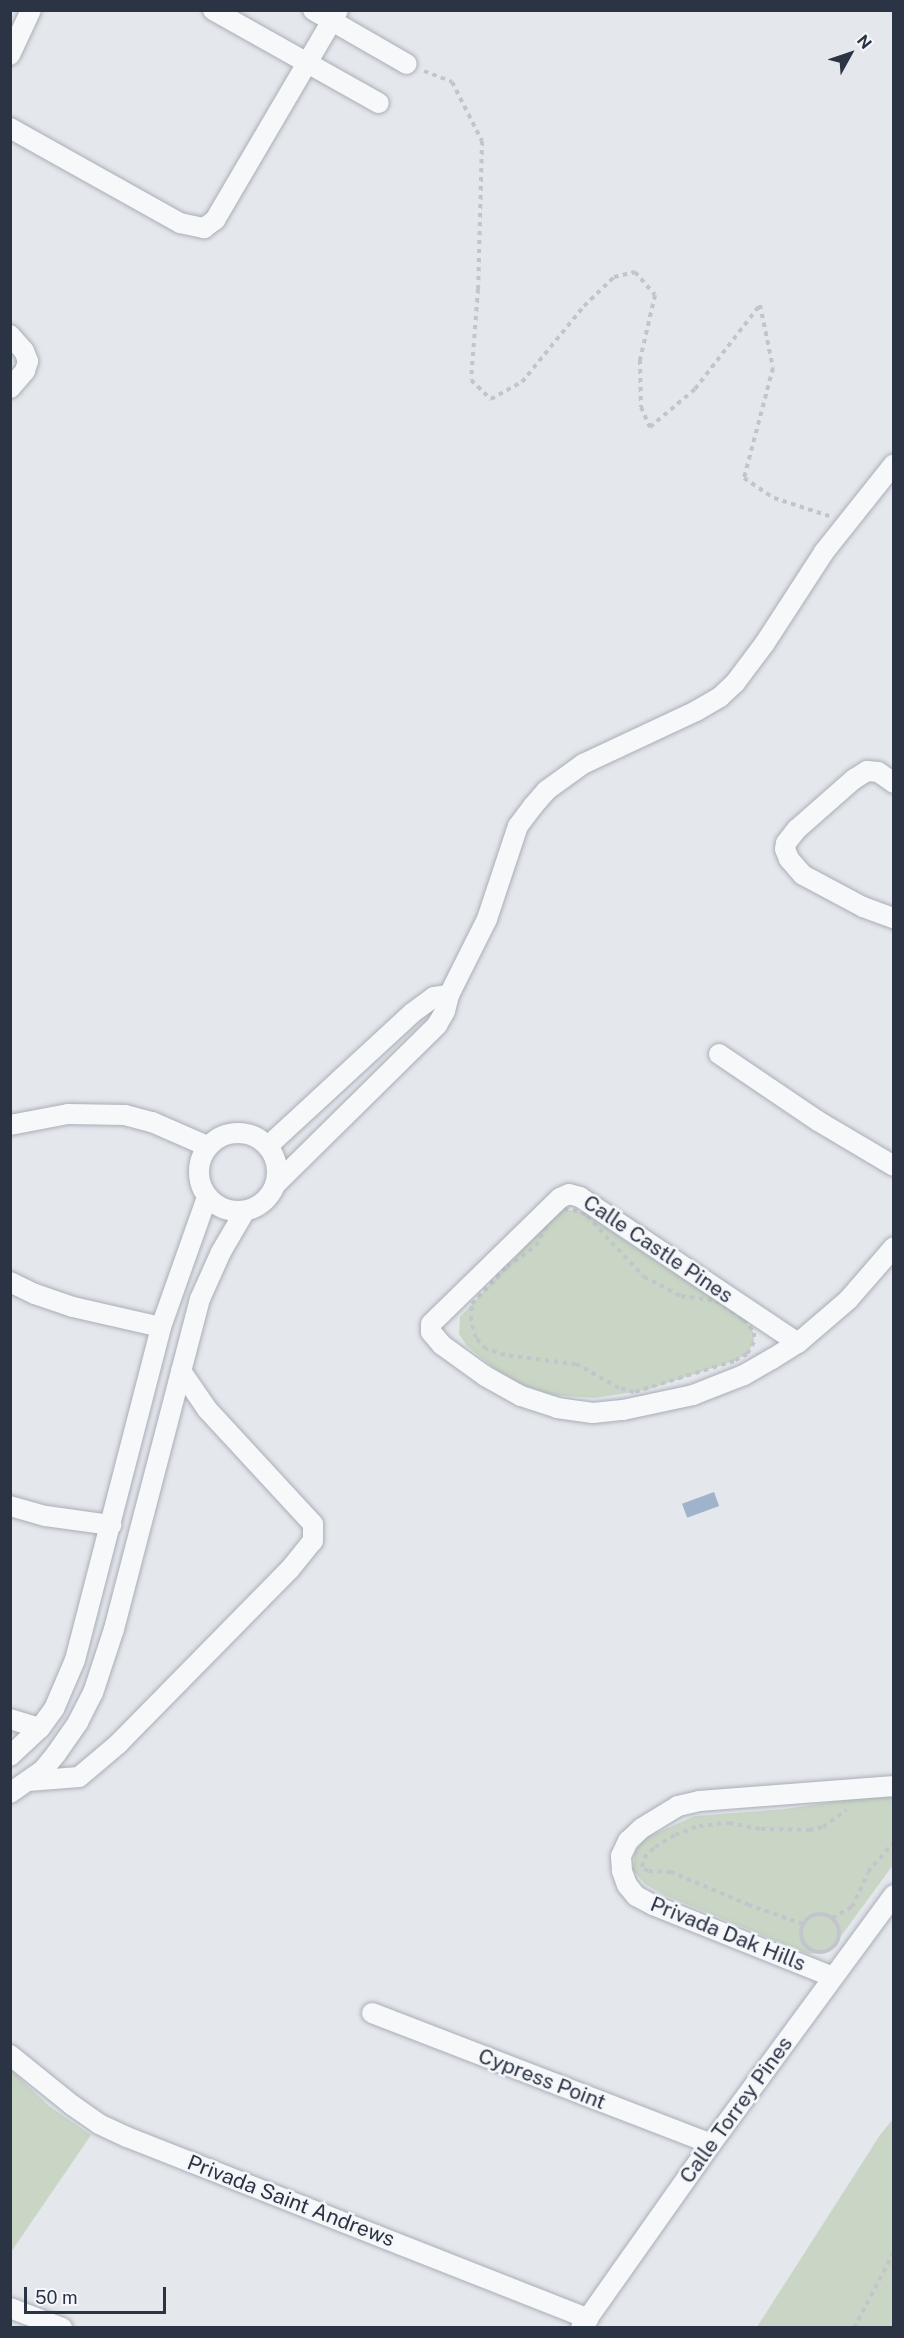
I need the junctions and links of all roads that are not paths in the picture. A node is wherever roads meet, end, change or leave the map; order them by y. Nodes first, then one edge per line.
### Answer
1 (31, 10) edge
2 (213, 10) edge
3 (313, 10) edge
4 (334, 16) edge
5 (10, 55) edge
6 (309, 62) junction
7 (407, 64) road end
8 (379, 103) dead end
9 (10, 128) edge
10 (10, 335) edge
11 (10, 388) edge
12 (894, 464) edge
13 (894, 783) edge
14 (894, 918) edge
15 (449, 995) junction
16 (719, 1054) dead end
17 (10, 1125) edge
18 (207, 1146) junction
19 (268, 1146) junction
20 (894, 1167) edge
21 (275, 1185) junction
22 (207, 1197) junction
23 (245, 1211) junction
24 (894, 1247) edge
25 (10, 1282) edge
26 (162, 1327) junction
27 (798, 1342) junction
28 (181, 1371) junction
29 (10, 1506) edge
30 (111, 1525) junction
31 (10, 1719) edge
32 (40, 1728) junction
33 (10, 1756) edge
34 (28, 1781) junction
35 (894, 1786) edge
36 (10, 1793) edge
37 (894, 1895) edge
38 (833, 1977) junction
39 (372, 2013) dead end
40 (10, 2055) edge
41 (711, 2144) junction
42 (10, 2308) edge
43 (584, 2323) edge
44 (62, 2328) edge

1 - 5 street
2 - 6 street
3 - 4 street
4 - 6 street
4 - 7 street
6 - 8 street
6 - 9 street
10 - 11 street
12 - 15 street
13 - 14 street
15 - 19 street
15 - 21 street
16 - 20 street
17 - 18 street
18 - 19 street
18 - 22 street
19 - 21 street
21 - 23 street
22 - 23 street
22 - 26 street
23 - 28 street
24 - 27 street, Calle Castle Pines
25 - 26 street
26 - 30 street
27 - 27 street, Calle Castle Pines
28 - 34 street
28 - 34 street
29 - 30 street
30 - 32 street
31 - 32 street
32 - 33 street
34 - 36 street
35 - 38 street, Privada Dak Hills
37 - 38 street, Calle Torrey Pines
38 - 41 street, Calle Torrey Pines
39 - 41 street, Cypress Point
40 - 43 street, Privada Saint Andrews
41 - 43 street, Calle Torrey Pines
42 - 44 street

